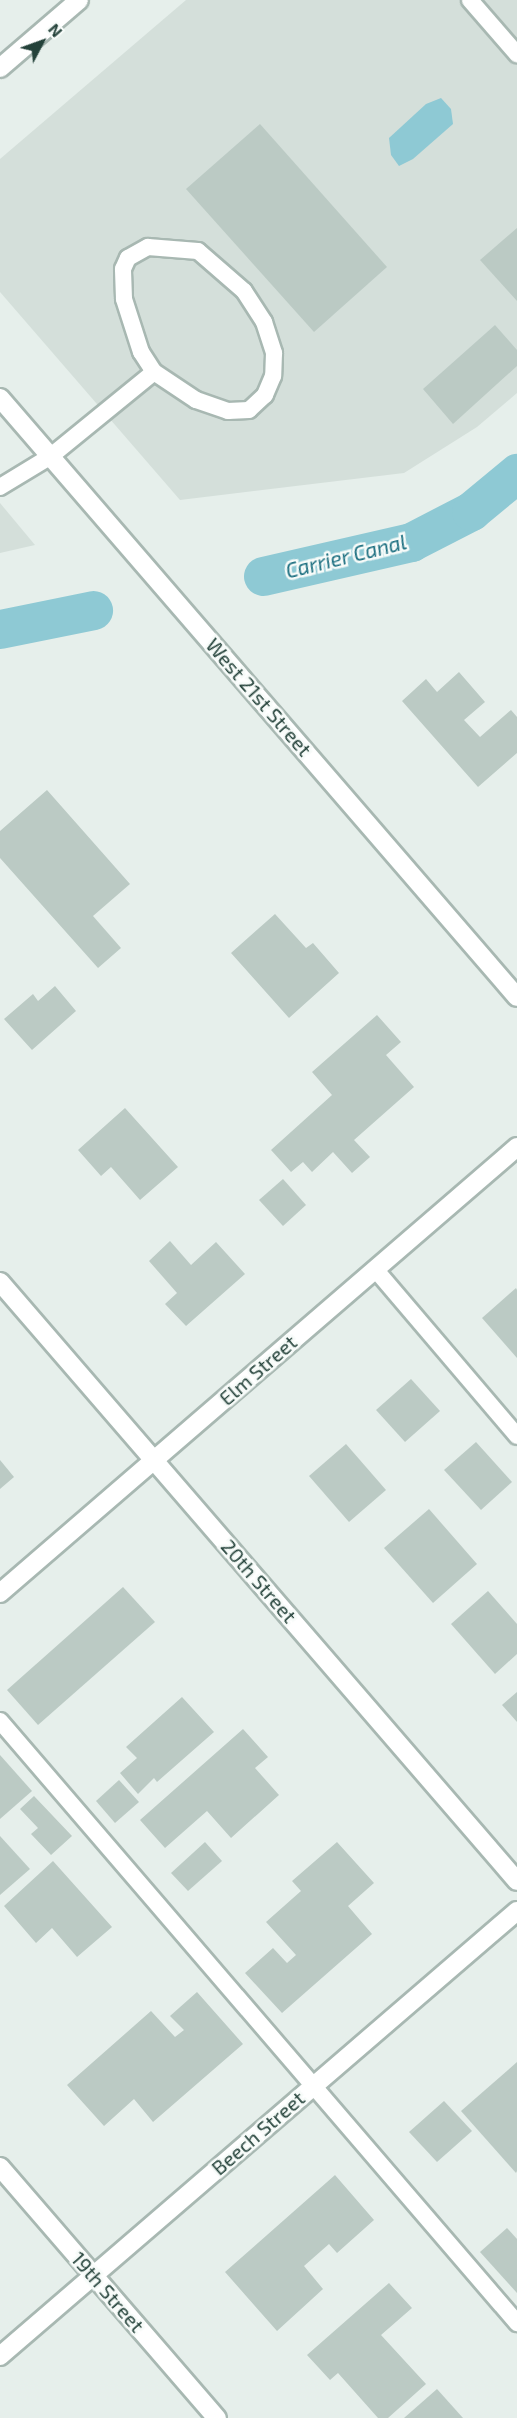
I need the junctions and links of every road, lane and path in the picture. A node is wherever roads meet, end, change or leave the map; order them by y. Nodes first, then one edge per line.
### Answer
1 (79, 0) edge
2 (470, 0) edge
3 (517, 54) edge
4 (0, 68) edge
5 (154, 372) junction
6 (0, 398) edge
7 (51, 456) junction
8 (0, 487) edge
9 (517, 997) edge
10 (517, 1147) edge
11 (375, 1269) junction
12 (0, 1282) edge
13 (517, 1436) edge
14 (154, 1460) junction
15 (0, 1593) edge
16 (0, 1721) edge
17 (517, 1881) edge
18 (517, 1911) edge
19 (313, 2086) junction
20 (0, 2167) edge
21 (93, 2275) junction
22 (517, 2323) edge
23 (0, 2356) edge
24 (217, 2418) edge

1 - 4 street
2 - 3 lane
5 - 5 lane
5 - 7 lane
6 - 7 street, West 21st Street
7 - 8 lane
7 - 9 street, West 21st Street
10 - 11 street, Elm Street
11 - 13 lane
11 - 14 street, Elm Street
12 - 14 street, 20th Street
14 - 15 street, Elm Street
14 - 17 street, 20th Street
16 - 19 lane
18 - 19 street, Beech Street
19 - 21 street, Beech Street
19 - 22 lane
20 - 21 street, 19th Street
21 - 23 street, Beech Street
21 - 24 street, 19th Street

